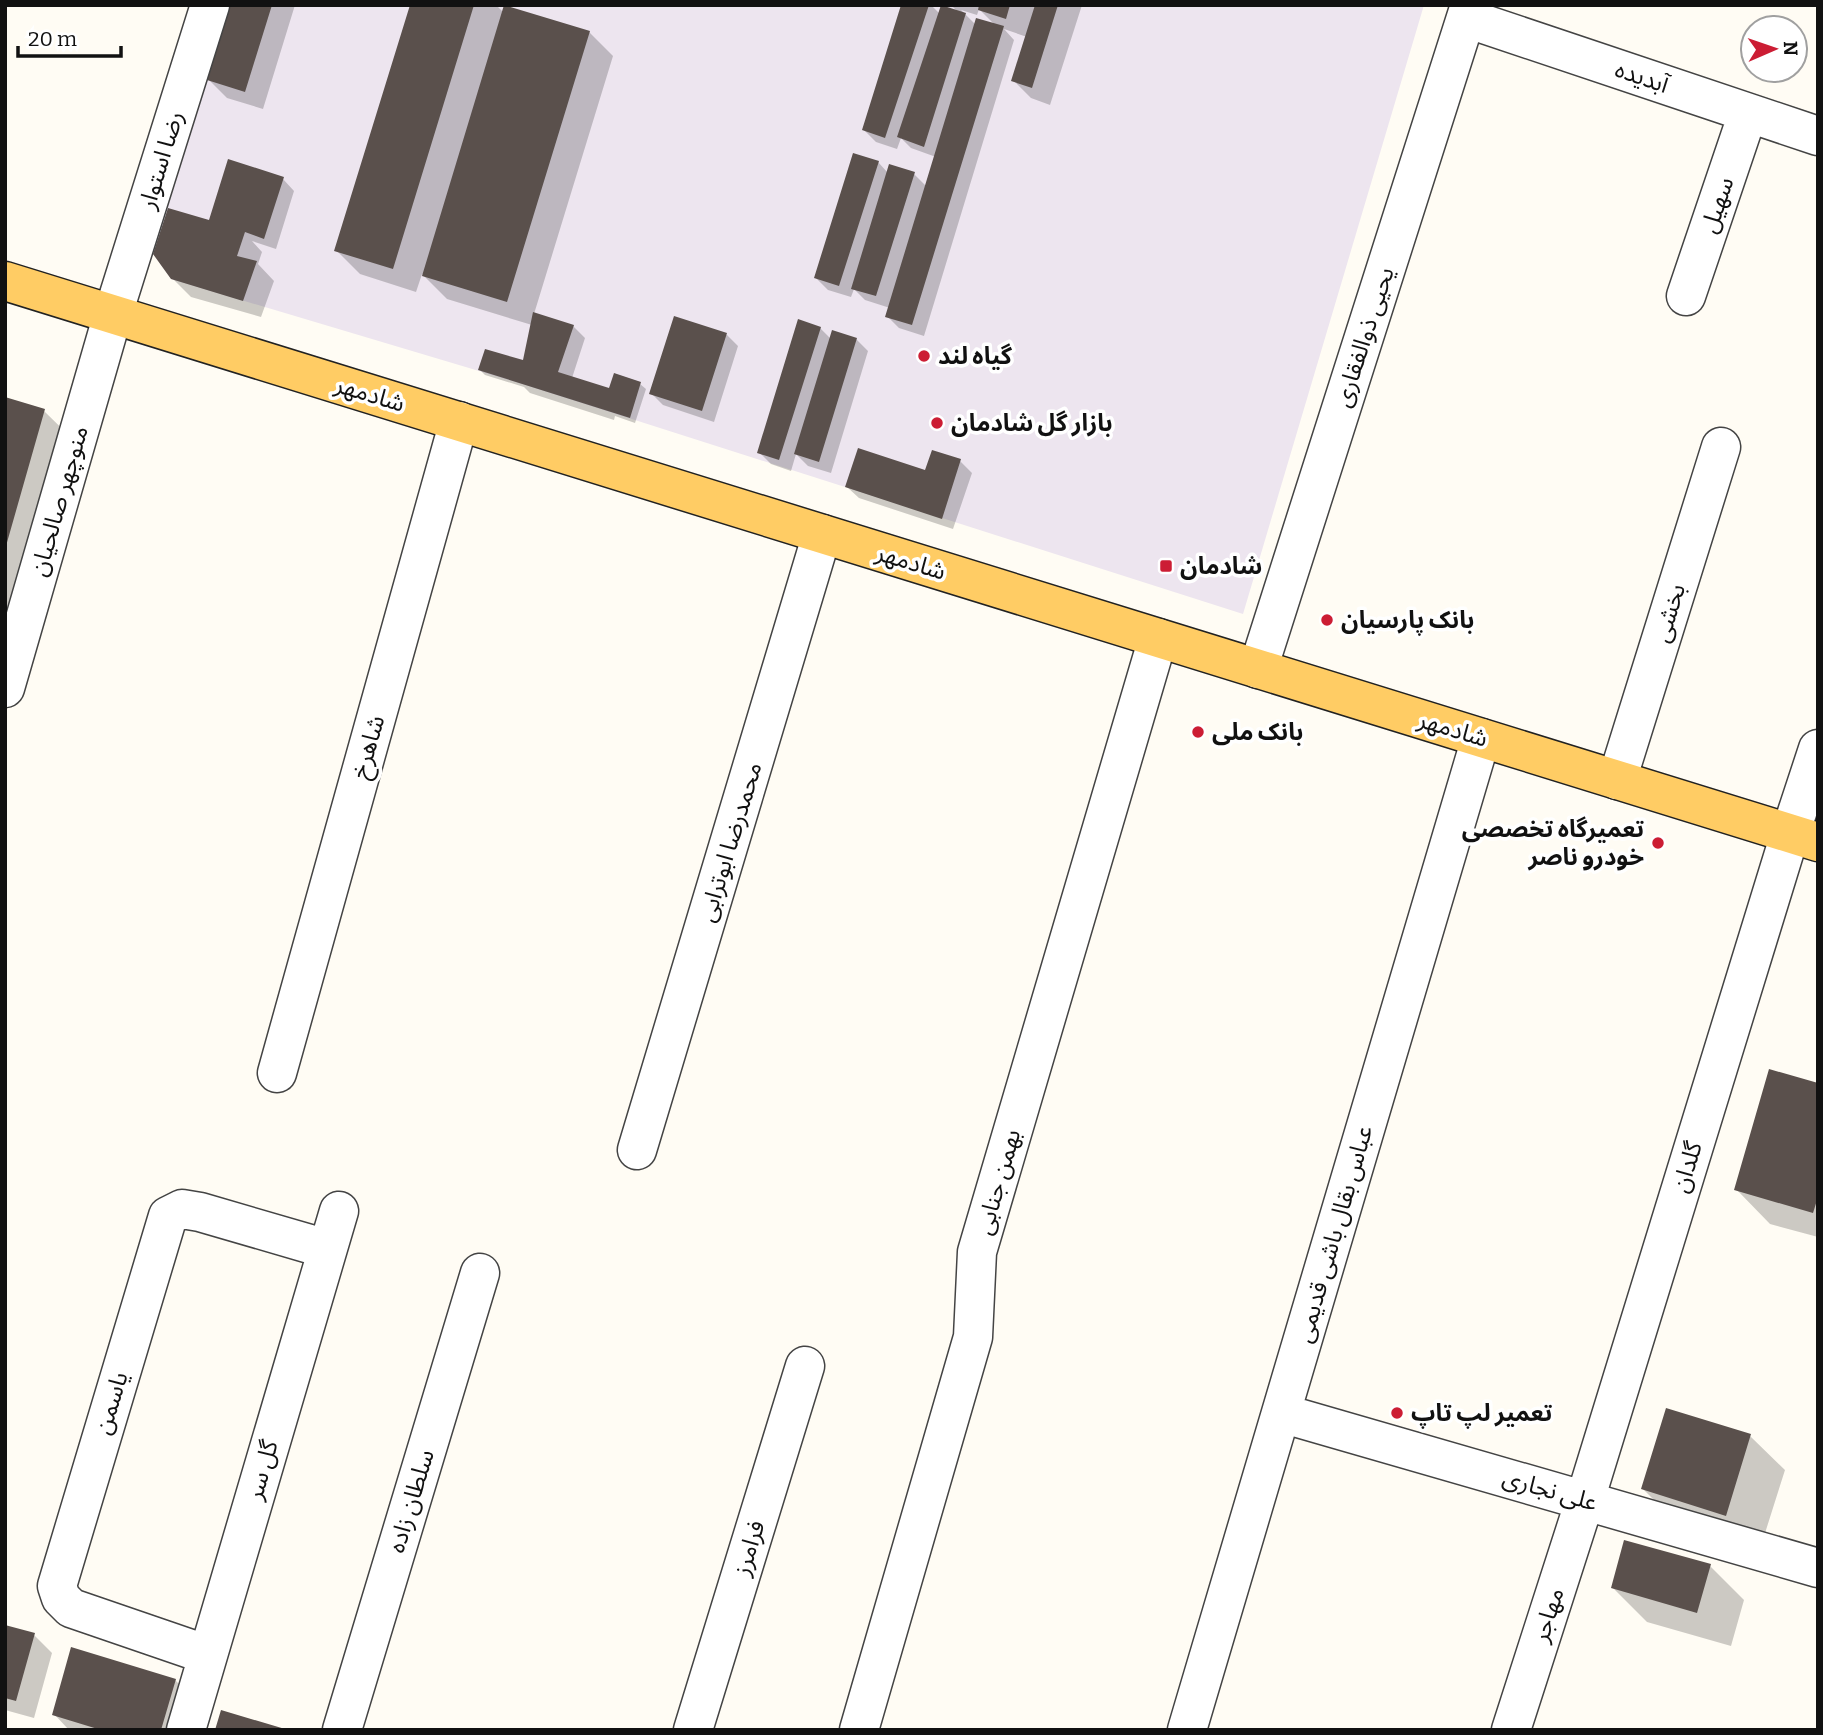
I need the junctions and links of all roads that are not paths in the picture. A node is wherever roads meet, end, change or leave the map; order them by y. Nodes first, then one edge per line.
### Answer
1 (209, 5) edge
2 (1468, 12) edge
3 (1748, 113) junction
4 (1818, 136) edge
5 (5, 281) edge
6 (1686, 296) dead end
7 (113, 314) junction
8 (459, 421) junction
9 (1721, 447) dead end
10 (822, 534) junction
11 (1158, 638) junction
12 (1258, 669) junction
13 (5, 688) edge
14 (1481, 738) junction
15 (1818, 749) edge
16 (1617, 780) junction
17 (1804, 838) edge
18 (277, 1073) dead end
19 (637, 1150) dead end
20 (339, 1211) dead end
21 (327, 1249) junction
22 (480, 1273) dead end
23 (805, 1366) dead end
24 (1281, 1413) junction
25 (1585, 1500) junction
26 (1818, 1568) edge
27 (208, 1655) junction
28 (186, 1730) edge
29 (342, 1730) edge
30 (693, 1730) edge
31 (859, 1730) edge
32 (1187, 1730) edge
33 (1511, 1730) edge

1 - 7 street, رضا استوار
2 - 3 street, آبدیده
2 - 12 street, یحیی ذوالفقاری
3 - 4 street, آبدیده
3 - 6 street, سهیل
5 - 7 main road, شادمهر
7 - 8 main road, شادمهر
7 - 13 street, منوچهر صالحیان
8 - 10 main road, شادمهر
8 - 18 street, شاهرخ
9 - 16 street, بخشی
10 - 11 main road, شادمهر
10 - 19 street, محمدرضا ابوترابی
11 - 12 main road, شادمهر
11 - 31 street, بهمن جنابی
12 - 14 main road, شادمهر
14 - 16 main road, شادمهر
14 - 24 street, عباس بقال باشی قدیمی
15 - 17 street, گلدان
16 - 17 main road, شادمهر
17 - 25 street, گلدان
20 - 21 street, گل سر
21 - 27 street, گل سر
21 - 27 street, یاسمن
22 - 29 street, سلطان زاده
23 - 30 street, فرامرز
24 - 25 street, علی نجاری
24 - 32 street, عباس بقال باشی قدیمی
25 - 26 street, علی نجاری
25 - 33 street, مهاجر
27 - 28 street, گل سر

